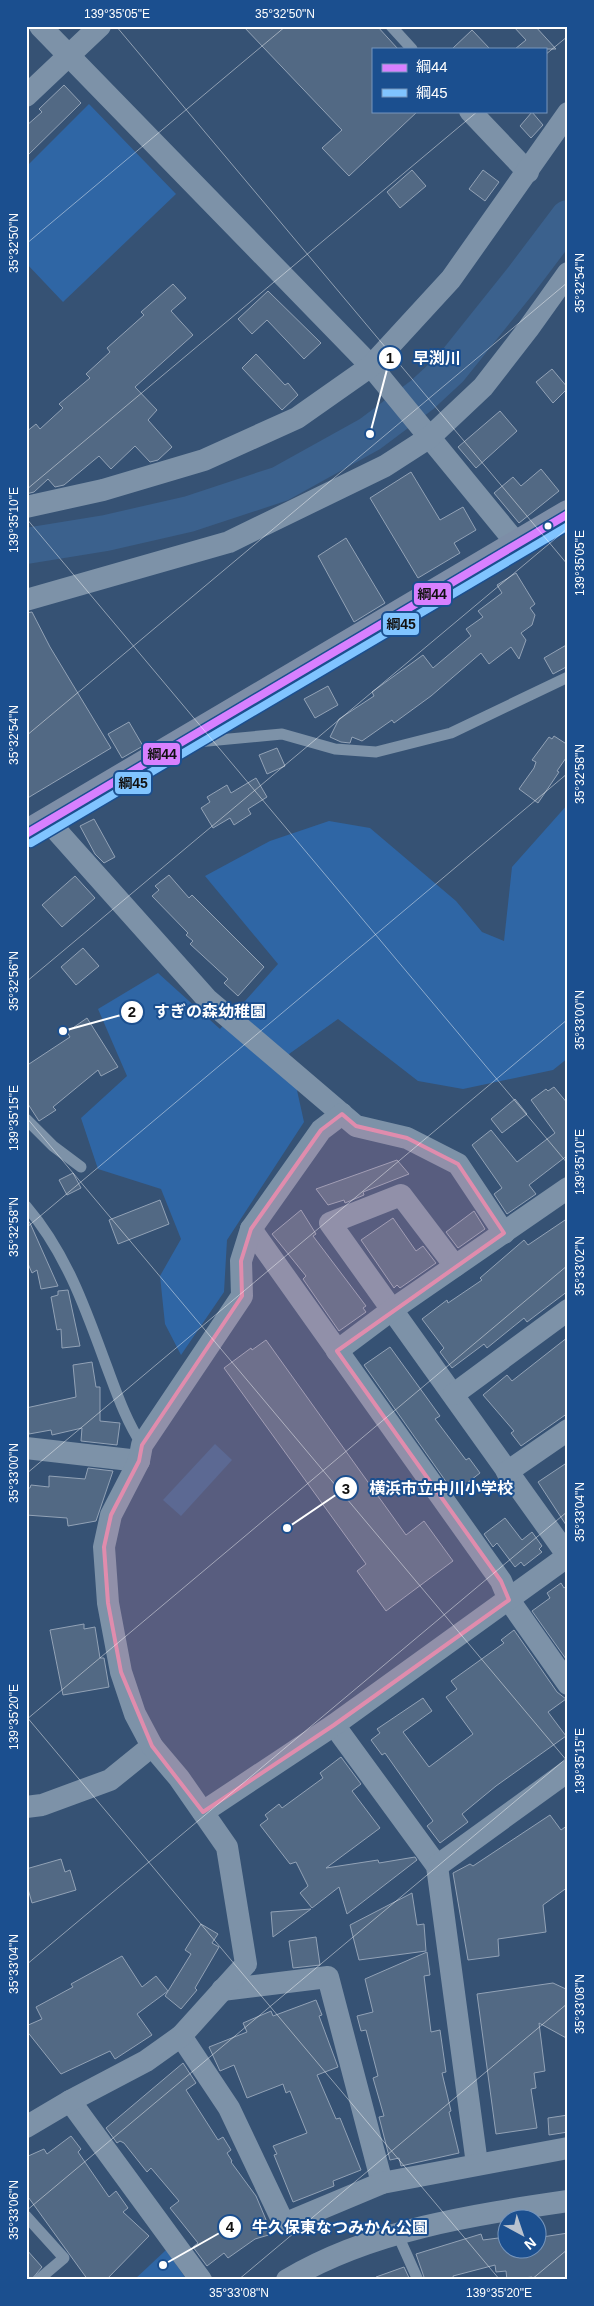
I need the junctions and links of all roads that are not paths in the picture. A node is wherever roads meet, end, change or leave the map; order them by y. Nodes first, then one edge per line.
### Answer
1 (40, 26) edge
2 (100, 26) edge
3 (391, 26) edge
4 (411, 48) edge
5 (68, 56) junction
6 (26, 96) edge
7 (471, 112) edge
8 (568, 114) edge
9 (528, 172) junction
10 (568, 273) edge
11 (373, 368) junction
12 (428, 434) junction
13 (26, 507) edge
14 (568, 514) edge
15 (518, 544) junction
16 (26, 600) edge
17 (568, 677) edge
18 (180, 745) junction
19 (31, 831) edge
20 (342, 1114) junction
21 (26, 1119) edge
22 (81, 1167) dead end
23 (568, 1188) edge
24 (26, 1206) edge
25 (251, 1229) junction
26 (504, 1233) junction
27 (455, 1266) junction
28 (393, 1309) junction
29 (568, 1310) edge
30 (337, 1351) junction
31 (454, 1394) junction
32 (568, 1430) edge
33 (26, 1448) edge
34 (140, 1453) junction
35 (507, 1472) junction
36 (509, 1600) junction
37 (568, 1684) edge
38 (334, 1725) junction
39 (152, 1746) junction
40 (568, 1771) edge
41 (26, 1808) edge
42 (204, 1812) junction
43 (437, 1866) junction
44 (222, 1990) junction
45 (181, 2036) junction
46 (70, 2101) junction
47 (26, 2128) edge
48 (568, 2148) edge
49 (477, 2164) junction
50 (382, 2183) junction
51 (568, 2201) edge
52 (26, 2216) edge
53 (397, 2233) junction
54 (38, 2280) edge
55 (200, 2280) edge
56 (287, 2280) edge
57 (418, 2280) edge

1 - 5 street
2 - 5 street
3 - 4 lane
5 - 6 street
5 - 11 street
7 - 9 street
8 - 9 street
9 - 11 street
10 - 12 street
11 - 12 street
11 - 13 street
12 - 15 street
12 - 16 street
14 - 15 main road
15 - 18 main road
17 - 18 lane
18 - 19 main road
19 - 20 street
20 - 25 street
20 - 26 street
21 - 22 lane
23 - 26 street
24 - 34 lane
25 - 30 street
25 - 34 street
26 - 27 street
27 - 28 street
27 - 28 street
28 - 30 street
28 - 31 street
29 - 31 street
30 - 36 street
31 - 35 street
32 - 35 street
33 - 34 street
34 - 39 street
35 - 36 street
36 - 37 street
36 - 38 street
38 - 42 street
38 - 43 street
39 - 41 street
39 - 42 street
40 - 43 street
42 - 44 street
43 - 49 street
44 - 45 street
44 - 50 street
45 - 46 street
45 - 50 street
46 - 47 street
46 - 55 street
48 - 49 street
49 - 50 street
51 - 53 street
52 - 54 lane
53 - 56 street
53 - 57 lane

